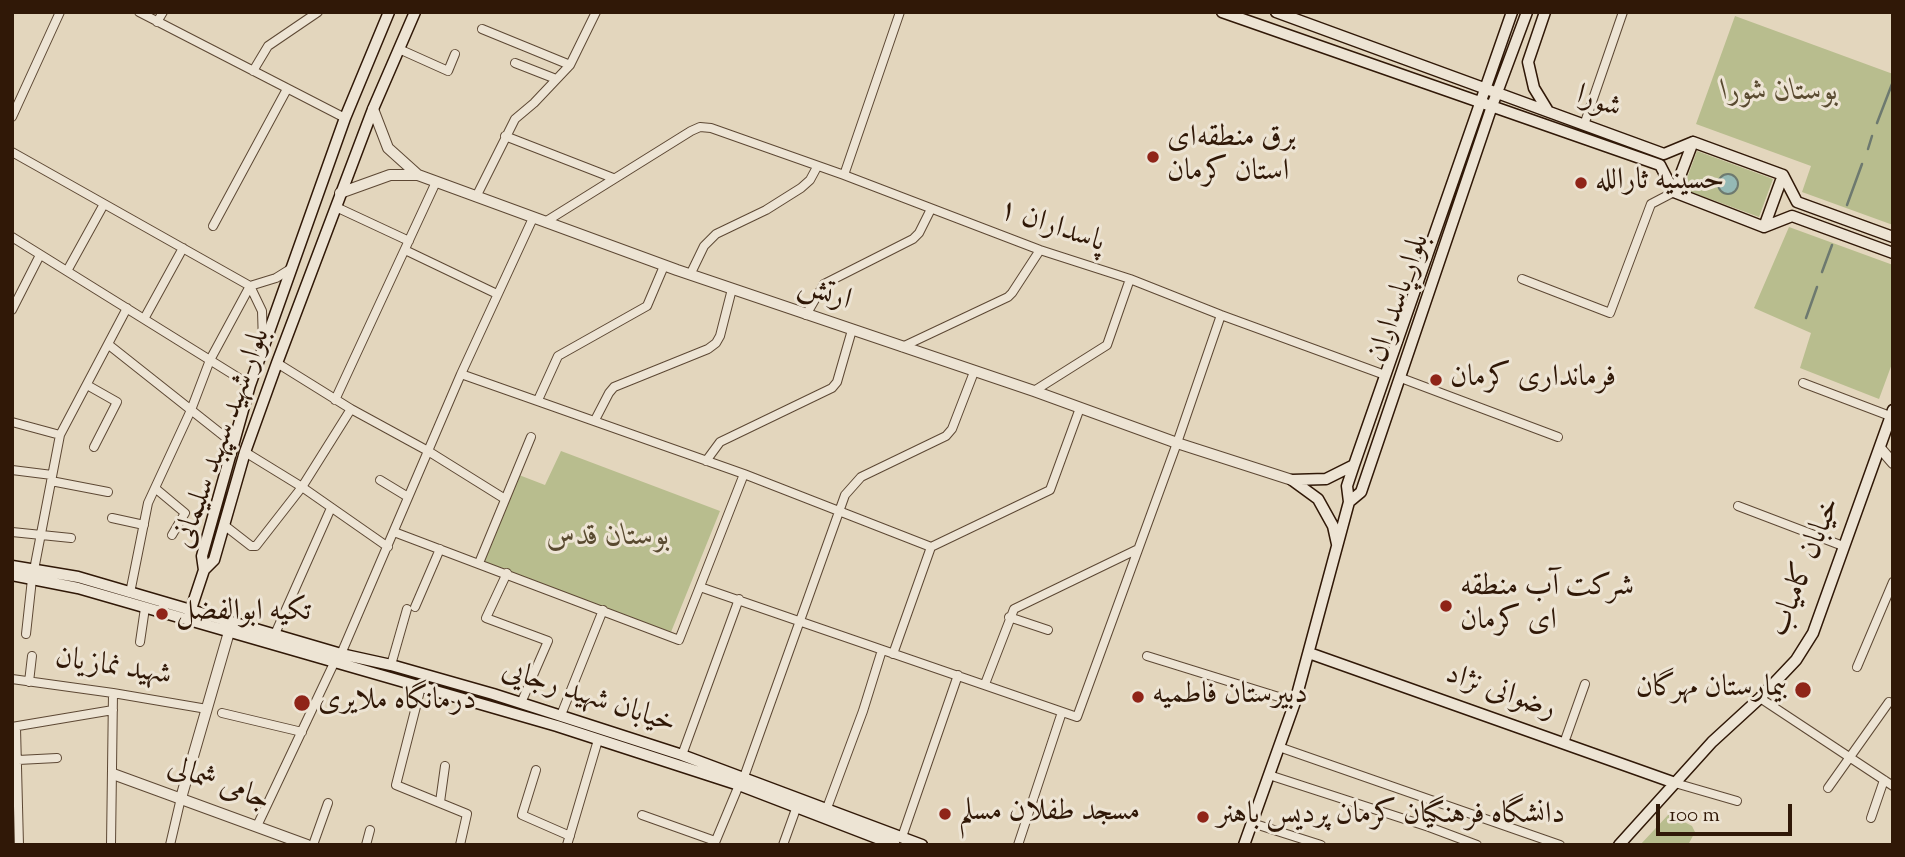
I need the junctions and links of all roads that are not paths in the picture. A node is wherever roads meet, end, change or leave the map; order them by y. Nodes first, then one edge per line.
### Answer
1 (60, 12) edge
2 (139, 12) edge
3 (163, 12) edge
4 (318, 12) edge
5 (389, 12) edge
6 (415, 12) edge
7 (596, 12) edge
8 (900, 12) edge
9 (1222, 12) edge
10 (1276, 12) edge
11 (1513, 12) edge
12 (1527, 12) edge
13 (1545, 12) edge
14 (1623, 12) edge
15 (1293, 18) junction
16 (158, 22) junction
17 (482, 29) dead end
18 (1287, 36) junction
19 (399, 50) junction
20 (455, 54) dead end
21 (515, 63) dead end
22 (570, 65) junction
23 (253, 71) junction
24 (556, 79) junction
25 (287, 89) junction
26 (1486, 89) junction
27 (1497, 93) junction
28 (1487, 104) junction
29 (373, 109) junction
30 (1548, 111) junction
31 (12, 117) edge
32 (345, 118) junction
33 (1584, 125) junction
34 (505, 136) junction
35 (1692, 142) junction
36 (14, 156) edge
37 (817, 167) junction
38 (418, 175) junction
39 (1783, 175) junction
40 (844, 176) junction
41 (613, 178) junction
42 (436, 182) junction
43 (1674, 192) junction
44 (340, 193) junction
45 (476, 197) junction
46 (104, 204) junction
47 (336, 207) junction
48 (931, 209) junction
49 (533, 218) junction
50 (545, 222) junction
51 (213, 226) dead end
52 (1764, 227) junction
53 (12, 237) edge
54 (1893, 237) edge
55 (409, 241) junction
56 (183, 248) junction
57 (405, 250) junction
58 (1041, 250) junction
59 (1893, 253) edge
60 (40, 255) junction
61 (664, 266) junction
62 (292, 268) junction
63 (67, 271) junction
64 (690, 275) junction
65 (1130, 279) junction
66 (1522, 279) dead end
67 (250, 286) junction
68 (732, 289) junction
69 (497, 293) junction
70 (127, 309) junction
71 (12, 310) edge
72 (806, 315) junction
73 (1221, 315) junction
74 (144, 319) junction
75 (852, 330) junction
76 (109, 345) junction
77 (902, 347) junction
78 (262, 350) junction
79 (210, 360) junction
80 (276, 363) junction
81 (974, 372) junction
82 (461, 374) junction
83 (1385, 375) junction
84 (1401, 378) junction
85 (1803, 383) dead end
86 (87, 385) junction
87 (250, 385) junction
88 (1034, 391) junction
89 (335, 400) junction
90 (538, 400) junction
91 (1080, 408) junction
92 (191, 410) junction
93 (351, 410) junction
94 (1891, 413) edge
95 (595, 420) junction
96 (12, 422) edge
97 (60, 435) junction
98 (531, 437) dead end
99 (1558, 437) dead end
100 (1177, 443) junction
101 (234, 444) junction
102 (94, 447) dead end
103 (1880, 448) junction
104 (428, 451) junction
105 (246, 452) junction
106 (706, 461) junction
107 (1893, 463) edge
108 (1354, 465) junction
109 (12, 470) edge
110 (744, 474) junction
111 (52, 478) junction
112 (380, 480) dead end
113 (1292, 480) junction
114 (302, 487) junction
115 (155, 488) junction
116 (108, 492) dead end
117 (408, 497) junction
118 (505, 499) junction
119 (1349, 502) junction
120 (1738, 506) dead end
121 (331, 508) junction
122 (841, 511) junction
123 (112, 518) dead end
124 (144, 525) junction
125 (224, 525) junction
126 (12, 532) edge
127 (394, 532) junction
128 (41, 535) junction
129 (173, 535) dead end
130 (71, 538) dead end
131 (1843, 546) junction
132 (388, 547) junction
133 (931, 547) junction
134 (1337, 547) junction
135 (440, 549) junction
136 (1136, 550) junction
137 (479, 563) junction
138 (12, 566) edge
139 (204, 570) junction
140 (507, 573) junction
141 (33, 574) junction
142 (12, 575) edge
143 (1893, 582) edge
144 (700, 587) junction
145 (130, 593) junction
146 (739, 599) junction
147 (145, 608) junction
148 (603, 610) junction
149 (1012, 613) junction
150 (189, 616) junction
151 (800, 621) junction
152 (1048, 630) dead end
153 (229, 632) junction
154 (26, 634) dead end
155 (275, 634) junction
156 (140, 642) dead end
157 (882, 650) junction
158 (1309, 653) junction
159 (893, 654) junction
160 (32, 656) dead end
161 (1147, 656) dead end
162 (338, 658) junction
163 (391, 665) junction
164 (1857, 667) dead end
165 (958, 675) junction
166 (12, 679) edge
167 (29, 681) junction
168 (985, 684) junction
169 (1585, 684) dead end
170 (421, 687) junction
171 (113, 692) junction
172 (493, 694) junction
173 (1760, 698) junction
174 (1295, 702) junction
175 (1889, 702) dead end
176 (521, 703) junction
177 (488, 706) junction
178 (207, 709) junction
179 (113, 710) junction
180 (1062, 712) junction
181 (222, 713) dead end
182 (561, 715) junction
183 (14, 727) edge
184 (302, 732) junction
185 (598, 740) junction
186 (1564, 743) junction
187 (1279, 747) junction
188 (682, 755) junction
189 (57, 758) dead end
190 (1849, 758) junction
191 (18, 760) junction
192 (445, 766) dead end
193 (536, 770) dead end
194 (113, 774) junction
195 (1269, 775) junction
196 (1884, 780) junction
197 (741, 781) junction
198 (1675, 783) junction
199 (1893, 786) edge
200 (1828, 788) dead end
201 (180, 798) junction
202 (1737, 801) dead end
203 (440, 802) junction
204 (328, 803) dead end
205 (797, 806) junction
206 (827, 808) junction
207 (642, 815) dead end
208 (1871, 818) dead end
209 (1252, 823) junction
210 (257, 826) junction
211 (865, 828) junction
212 (370, 830) dead end
213 (569, 840) edge
214 (288, 841) edge
215 (898, 841) edge
216 (714, 843) edge
217 (19, 845) edge
218 (111, 845) edge
219 (170, 845) edge
220 (307, 845) edge
221 (313, 845) edge
222 (366, 845) edge
223 (460, 845) edge
224 (783, 845) edge
225 (922, 845) edge
226 (1018, 845) edge
227 (1244, 845) edge
228 (1321, 845) edge
229 (1477, 845) edge
230 (1560, 845) edge
231 (1619, 845) edge

1 - 31 street
2 - 16 street
3 - 16 street
4 - 23 street
5 - 32 main road, بلوار شهید سپهبد سلیمانی
6 - 19 main road, بلوار شهید سپهبد سلیمانی
7 - 22 street
8 - 40 street
9 - 18 main road, شورا
10 - 15 main road, شورا
11 - 26 main road
12 - 27 main road
13 - 30 main road
14 - 33 street
15 - 18 main road
15 - 26 main road, شورا
16 - 23 street
17 - 22 street
18 - 28 main road, شورا
19 - 20 street
19 - 29 main road, بلوار شهید سپهبد سلیمانی
21 - 24 street
22 - 24 street
23 - 25 street
24 - 34 street
25 - 32 street
25 - 51 street
26 - 27 main road, شورا
26 - 28 main road
27 - 28 main road
27 - 30 main road, شورا
28 - 43 main road, شورا
28 - 83 main road, بلوار پاسداران
28 - 84 main road, بلوار پاسداران
29 - 38 street
29 - 44 main road, بلوار شهید سپهبد سلیمانی
30 - 33 main road, شورا
32 - 62 main road, بلوار شهید سپهبد سلیمانی
33 - 35 main road, شورا
34 - 41 street
34 - 45 street
35 - 39 main road
35 - 43 main road
36 - 46 street
37 - 40 street, پاسداران ۱
37 - 41 street, پاسداران ۱
37 - 64 street
38 - 42 street, ارتش
38 - 44 street, ارتش
39 - 52 main road
39 - 54 main road
40 - 48 street, پاسداران ۱
41 - 50 street
42 - 45 street, ارتش
42 - 55 street
43 - 52 main road
43 - 66 street
44 - 47 main road, بلوار شهید سپهبد سلیمانی
45 - 49 street, ارتش
46 - 56 street
46 - 63 street
47 - 55 street
47 - 80 main road, بلوار شهید سپهبد سلیمانی
48 - 58 street, پاسداران ۱
48 - 72 street
49 - 50 street, ارتش
49 - 69 street
50 - 61 street, ارتش
52 - 59 main road
53 - 60 street
55 - 57 street
56 - 67 street
56 - 74 street
57 - 69 street
57 - 89 street
58 - 65 street, پاسداران ۱
58 - 77 street
60 - 63 street
60 - 71 street
61 - 64 street, ارتش
61 - 90 street
62 - 67 street
62 - 78 main road, بلوار شهید سپهبد سلیمانی
63 - 70 street
64 - 68 street, ارتش
65 - 73 street, پاسداران ۱
65 - 88 street
67 - 78 street
67 - 79 street
68 - 72 street, ارتش
68 - 95 street
69 - 82 street
70 - 74 street
70 - 76 street
72 - 75 street, ارتش
73 - 83 street, پاسداران ۱
73 - 100 street
74 - 79 street
75 - 77 street, ارتش
75 - 106 street
76 - 86 street
76 - 92 street
77 - 81 street, ارتش
78 - 87 main road, بلوار شهید سپهبد سلیمانی
79 - 87 street
79 - 92 street
80 - 89 street
80 - 105 main road, بلوار شهید سپهبد سلیمانی
81 - 88 street, ارتش
81 - 122 street
82 - 90 street
82 - 104 street
83 - 108 main road, بلوار پاسداران
84 - 99 street
84 - 119 main road, بلوار پاسداران
85 - 94 street
86 - 97 street
86 - 102 street
87 - 101 main road, بلوار شهید سپهبد سلیمانی
88 - 91 street, ارتش
89 - 93 street
90 - 95 street
91 - 100 street, ارتش
91 - 133 street
92 - 101 street
92 - 115 street
93 - 104 street
93 - 114 street
94 - 103 main road, خیابان کامیاب
95 - 106 street
96 - 97 street
97 - 111 street
98 - 118 street
100 - 113 street, ارتش
100 - 136 street
101 - 139 main road, بلوار شهید سپهبد سلیمانی
103 - 107 street
103 - 131 main road, خیابان کامیاب
104 - 117 street
104 - 118 street
105 - 114 street
105 - 125 main road, بلوار شهید سپهبد سلیمانی
106 - 110 street
108 - 113 main road
108 - 119 main road, بلوار پاسداران
109 - 111 street
110 - 122 street
110 - 144 street
111 - 116 street
111 - 128 street
112 - 117 street
113 - 134 main road
114 - 121 street
114 - 125 street
115 - 124 street
115 - 129 street
117 - 127 street
118 - 137 street
119 - 134 main road, بلوار پاسداران
120 - 131 street
121 - 132 street
121 - 155 street
122 - 133 street
122 - 151 street
123 - 124 street
124 - 145 street
125 - 139 main road, بلوار شهید سپهبد سلیمانی
126 - 128 street
127 - 132 street
127 - 135 street
128 - 130 street
128 - 141 street
131 - 173 main road, خیابان کامیاب
132 - 162 street
133 - 159 street
134 - 158 main road, بلوار پاسداران
135 - 137 street
135 - 163 street
136 - 149 street
136 - 180 street
137 - 140 street
138 - 141 main road
139 - 150 main road
140 - 148 street
140 - 176 street
141 - 142 main road
141 - 145 main road
141 - 147 main road
141 - 154 street
143 - 164 street
144 - 146 street
144 - 148 street
145 - 150 main road
146 - 151 street
146 - 188 street
147 - 150 main road
147 - 156 street
148 - 182 street
149 - 152 street
149 - 168 street
150 - 153 main road, خیابان شهید رجایی
150 - 155 main road, خیابان شهید رجایی
151 - 157 street
151 - 197 street
153 - 162 main road, خیابان شهید رجایی
153 - 178 street, شهید نمازیان
155 - 162 main road, خیابان شهید رجایی
157 - 159 street
157 - 206 street
158 - 174 main road, بلوار پاسداران
158 - 186 main road, رضوانی نژاد
159 - 165 street
160 - 167 street
161 - 174 street
162 - 163 main road, خیابان شهید رجایی
162 - 170 main road, خیابان شهید رجایی
162 - 184 street
163 - 172 main road, خیابان شهید رجایی
165 - 168 street
165 - 215 street
166 - 167 street, شهید نمازیان
167 - 171 street, شهید نمازیان
168 - 180 street
169 - 186 street
170 - 177 main road, خیابان شهید رجایی
170 - 203 street
171 - 178 street, شهید نمازیان
171 - 179 street
172 - 176 main road, خیابان شهید رجایی
172 - 177 main road
173 - 190 street
173 - 198 main road, خیابان کامیاب
174 - 187 main road, بلوار پاسداران
175 - 190 street
176 - 182 main road, خیابان شهید رجایی
177 - 185 main road, خیابان شهید رجایی
178 - 201 street, شهید نمازیان
179 - 183 street
179 - 194 street
180 - 226 street
181 - 184 street
182 - 188 main road, خیابان شهید رجایی
183 - 191 street
184 - 210 street
185 - 197 main road, خیابان شهید رجایی
185 - 213 street
186 - 198 main road, رضوانی نژاد
187 - 195 main road, بلوار پاسداران
187 - 230 street
188 - 197 main road, خیابان شهید رجایی
189 - 191 street
190 - 196 street
190 - 200 street
191 - 217 street
192 - 203 street
193 - 213 street
194 - 201 street, جامی شمالی
194 - 218 street
195 - 209 main road, بلوار پاسداران
195 - 229 street
196 - 199 street
196 - 208 street
197 - 205 main road, خیابان شهید رجایی
197 - 206 main road, خیابان شهید رجایی
197 - 216 street
198 - 202 street
198 - 231 main road, خیابان کامیاب
201 - 210 street, جامی شمالی
201 - 219 street
203 - 223 street
204 - 221 street
205 - 211 main road, خیابان شهید رجایی
205 - 224 street
206 - 211 main road, خیابان شهید رجایی
207 - 216 street
209 - 227 main road, بلوار پاسداران
209 - 228 street
210 - 214 street, جامی شمالی
211 - 215 main road, خیابان شهید رجایی
212 - 222 street
214 - 220 street, جامی شمالی
215 - 225 main road, خیابان شهید رجایی

